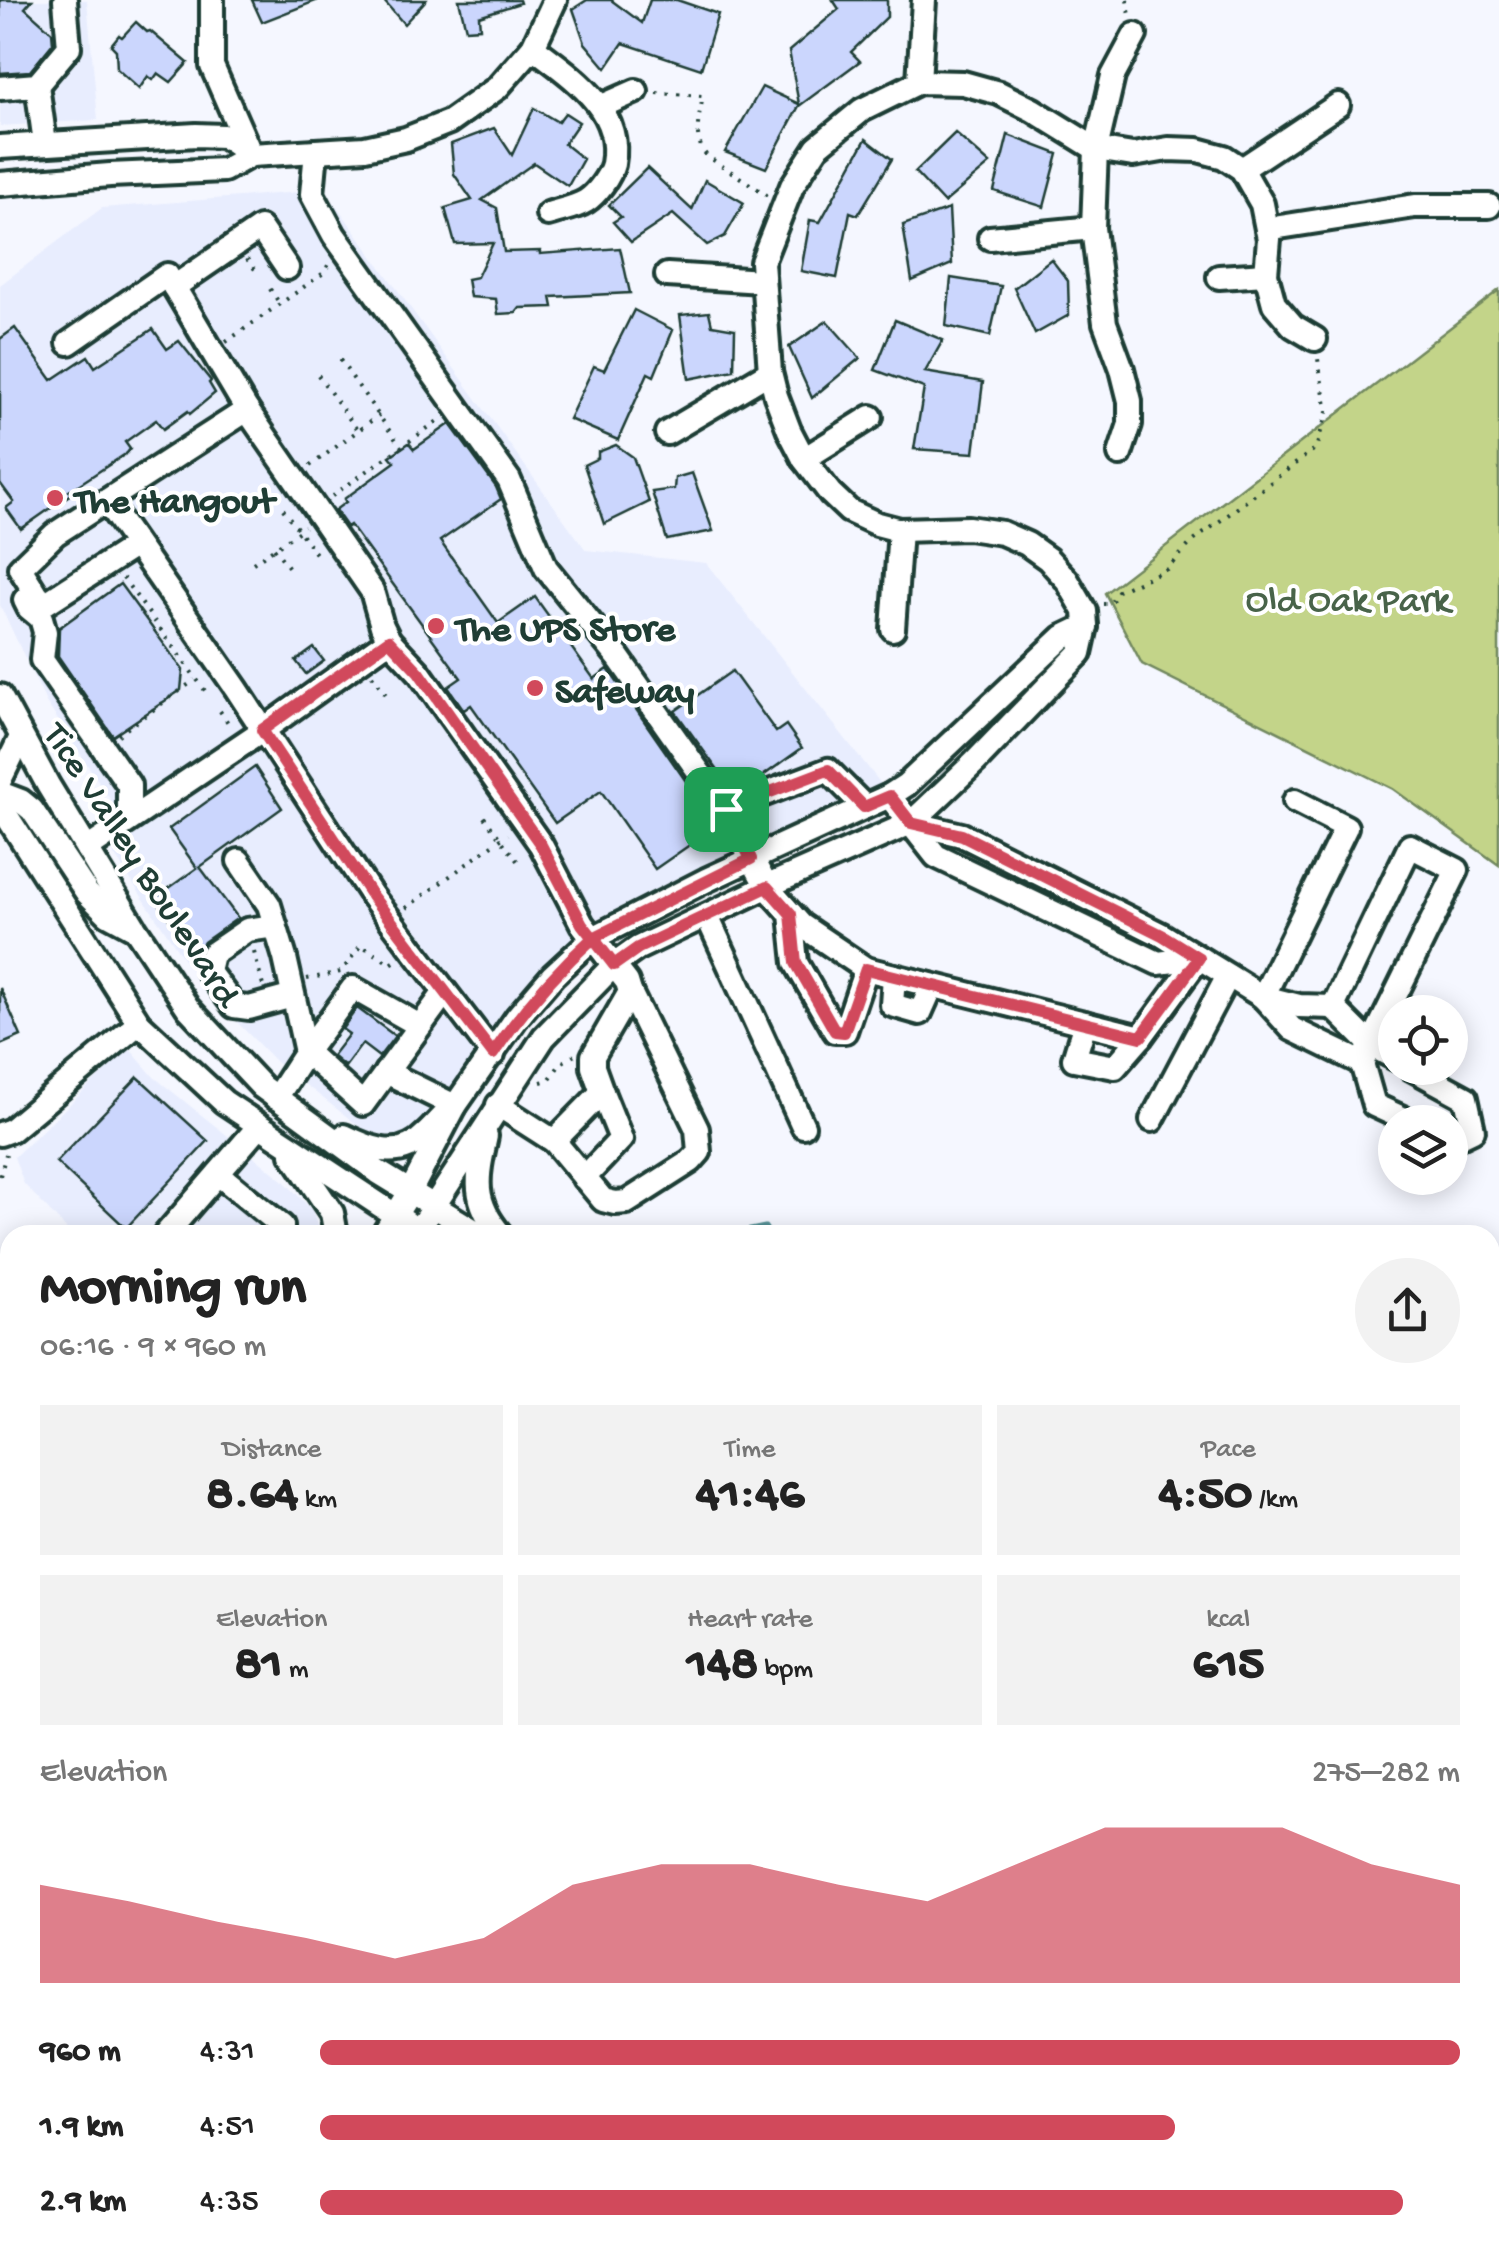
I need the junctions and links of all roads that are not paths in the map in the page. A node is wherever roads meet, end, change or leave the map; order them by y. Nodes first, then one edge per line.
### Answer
1 (65, 0) edge
2 (212, 0) edge
3 (555, 0) edge
4 (924, 0) edge
5 (1135, 35) dead end
6 (533, 48) junction
7 (920, 82) junction
8 (37, 85) junction
9 (0, 88) edge
10 (636, 91) road end
11 (602, 106) junction
12 (1338, 106) dead end
13 (45, 143) junction
14 (0, 147) edge
15 (1096, 150) junction
16 (316, 151) junction
17 (251, 155) junction
18 (1242, 168) junction
19 (0, 184) edge
20 (1489, 206) dead end
21 (548, 214) dead end
22 (1093, 228) junction
23 (1267, 229) junction
24 (990, 238) dead end
25 (287, 268) dead end
26 (668, 274) dead end
27 (1266, 274) junction
28 (1219, 277) dead end
29 (762, 281) junction
30 (174, 287) junction
31 (1314, 339) road end
32 (69, 343) dead end
33 (770, 372) junction
34 (247, 410) junction
35 (872, 417) dead end
36 (668, 433) dead end
37 (1120, 454) dead end
38 (804, 459) junction
39 (106, 502) junction
40 (900, 530) junction
41 (136, 545) junction
42 (20, 568) junction
43 (1086, 626) junction
44 (893, 629) dead end
45 (389, 640) junction
46 (0, 696) edge
47 (262, 730) junction
48 (21, 738) junction
49 (0, 780) edge
50 (0, 792) edge
51 (890, 796) junction
52 (1296, 801) dead end
53 (0, 802) edge
54 (864, 807) junction
55 (726, 809) junction
56 (130, 820) junction
57 (911, 823) junction
58 (86, 849) junction
59 (751, 859) junction
60 (239, 862) dead end
61 (767, 887) junction
62 (791, 914) junction
63 (707, 916) junction
64 (275, 926) junction
65 (135, 928) junction
66 (593, 938) junction
67 (1199, 958) junction
68 (614, 965) junction
69 (866, 969) junction
70 (1228, 976) junction
71 (298, 988) junction
72 (445, 992) junction
73 (630, 992) junction
74 (1263, 998) junction
75 (1333, 1007) junction
76 (139, 1022) junction
77 (1085, 1023) junction
78 (420, 1026) junction
79 (1141, 1037) junction
80 (306, 1052) junction
81 (493, 1054) junction
82 (1366, 1054) junction
83 (1378, 1056) edge
84 (386, 1072) junction
85 (1442, 1085) edge
86 (602, 1092) junction
87 (276, 1098) junction
88 (363, 1104) junction
89 (1468, 1105) edge
90 (455, 1106) junction
91 (1378, 1107) edge
92 (1468, 1107) edge
93 (494, 1112) junction
94 (304, 1118) junction
95 (1152, 1120) dead end
96 (259, 1126) junction
97 (802, 1126) dead end
98 (1468, 1132) edge
99 (340, 1134) junction
100 (554, 1142) junction
101 (285, 1143) junction
102 (2, 1145) edge
103 (218, 1174) junction
104 (584, 1178) junction
105 (410, 1192) junction
106 (434, 1206) junction
107 (174, 1225) edge
108 (281, 1225) edge
109 (334, 1225) edge
110 (389, 1225) edge
111 (424, 1225) edge
112 (465, 1225) edge
113 (492, 1225) edge

1 - 8 street
2 - 17 street
3 - 6 street
4 - 7 street
5 - 15 street
6 - 11 street
6 - 16 street
7 - 15 street
7 - 29 street
8 - 9 street
8 - 13 street
10 - 11 street
11 - 21 street
12 - 18 street
13 - 14 street
13 - 17 street
15 - 18 street
15 - 22 street
16 - 17 street
16 - 55 street
17 - 19 street
18 - 23 street
20 - 23 street
22 - 24 street
22 - 37 street
23 - 27 street
25 - 30 street
26 - 29 street
27 - 28 street
27 - 31 street
29 - 33 street
30 - 32 street
30 - 34 street
33 - 36 street
33 - 38 street
34 - 39 street
34 - 45 street
35 - 38 street
38 - 40 street
39 - 41 street
39 - 42 street
40 - 43 street
40 - 44 street
41 - 42 street
41 - 47 street
42 - 56 street
43 - 51 street
43 - 57 street
45 - 47 street
45 - 66 street
46 - 48 street, Tice Valley Boulevard
47 - 56 street
47 - 72 street
48 - 49 street
48 - 58 street, Tice Valley Boulevard
50 - 65 street
51 - 54 street
51 - 57 street
52 - 74 street
53 - 76 street
54 - 55 street
54 - 59 street
55 - 59 street
56 - 58 street
57 - 61 street
57 - 67 street
58 - 65 street, Tice Valley Boulevard
59 - 61 street
59 - 66 street
60 - 64 street
61 - 62 street
61 - 63 street
62 - 69 street
62 - 69 street
63 - 68 street
63 - 97 street
64 - 71 street
64 - 71 street
65 - 87 street, Tice Valley Boulevard
66 - 68 street
66 - 81 street
67 - 70 street
67 - 79 street
68 - 73 street
68 - 93 street
69 - 77 street
70 - 74 street
70 - 95 street
71 - 80 street
72 - 78 street
72 - 81 street
73 - 86 street
73 - 104 street
74 - 75 street
74 - 82 street
75 - 82 street
75 - 82 street
76 - 96 street
76 - 102 street
77 - 79 street
77 - 79 street
78 - 80 street
78 - 84 street
80 - 87 street
80 - 88 street
81 - 90 street
82 - 83 street
82 - 91 street
84 - 88 street
84 - 90 street
85 - 89 street
86 - 100 street
86 - 104 street
87 - 94 street, Tice Valley Boulevard
88 - 99 street
90 - 99 street
90 - 105 street
92 - 98 street
93 - 100 street
93 - 106 street
93 - 113 street
94 - 99 street
94 - 105 street, Tice Valley Boulevard
96 - 101 street
96 - 103 street
100 - 104 street
101 - 109 street
101 - 110 street
103 - 107 street
103 - 108 street
105 - 106 street, Tice Valley Boulevard
105 - 110 street
106 - 111 street
106 - 112 street, Tice Valley Boulevard

